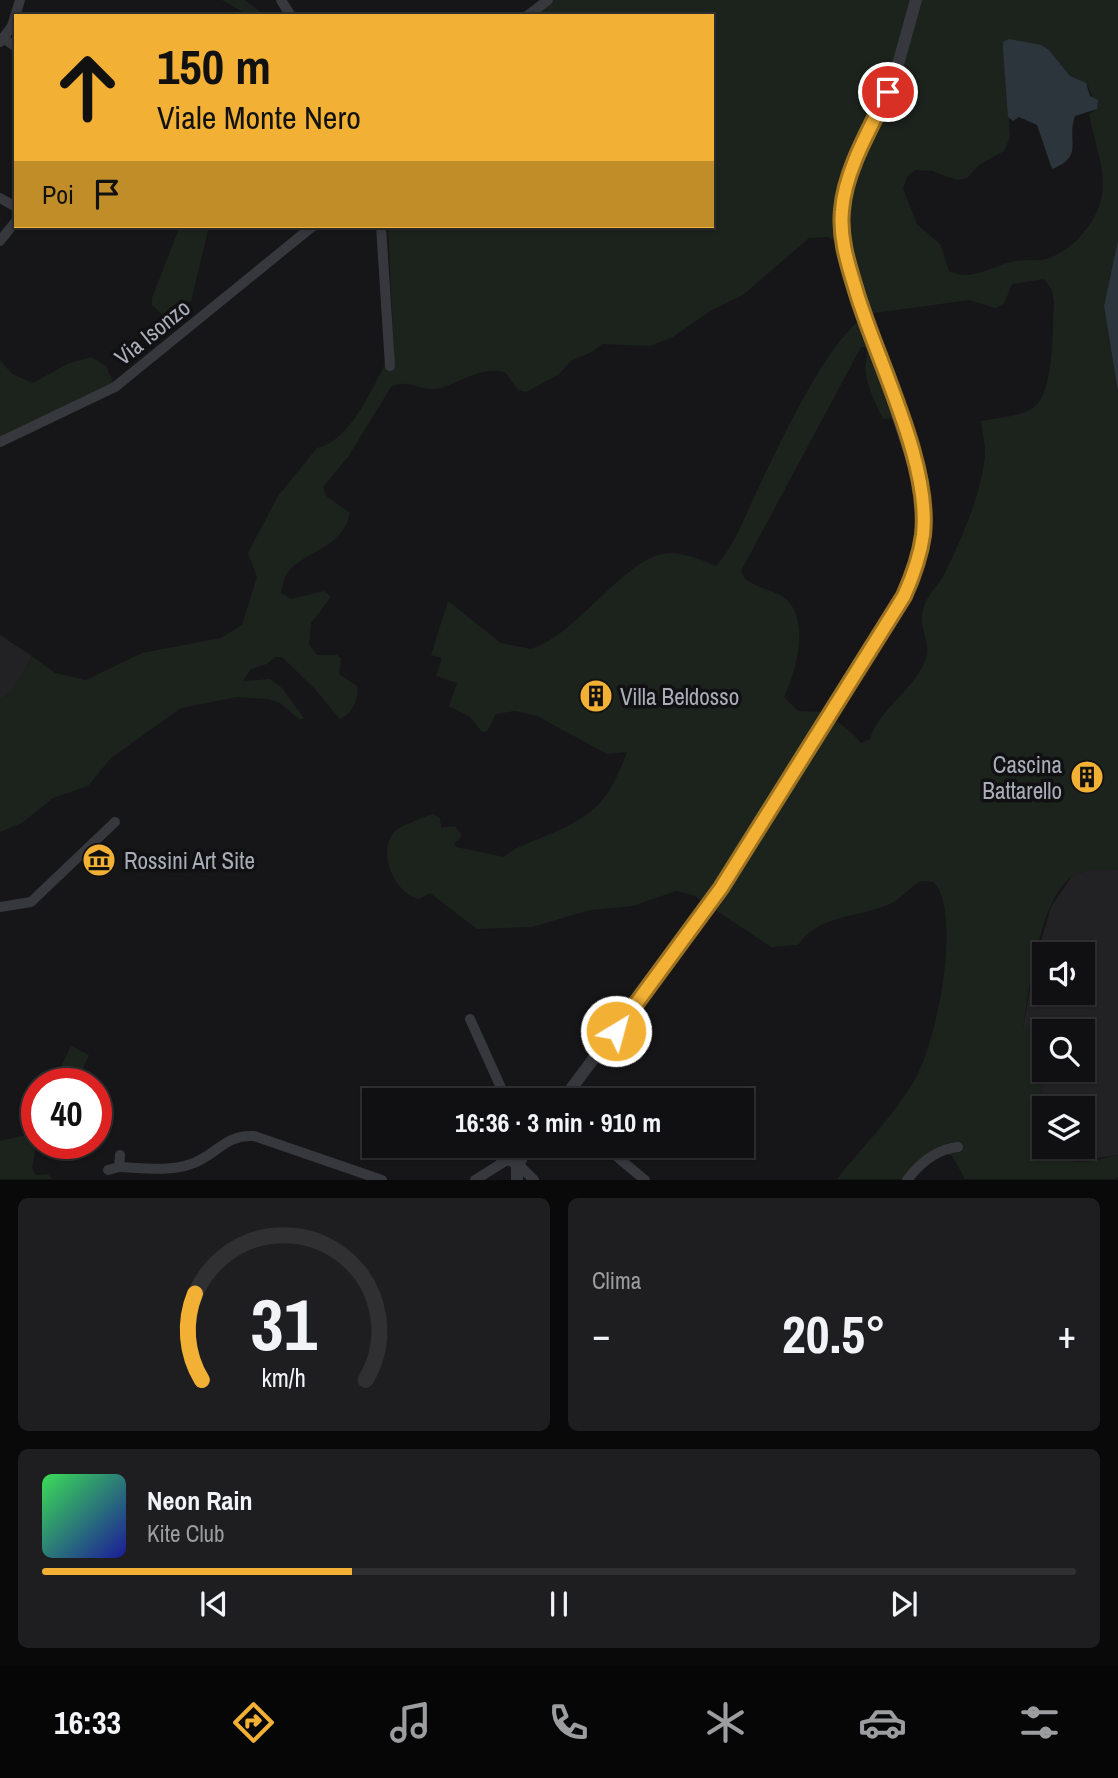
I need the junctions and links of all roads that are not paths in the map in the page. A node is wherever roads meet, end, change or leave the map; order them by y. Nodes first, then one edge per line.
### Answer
1 (548, 0) edge
2 (916, 0) edge
3 (530, 14) edge
4 (14, 20) edge
5 (2, 40) edge
6 (14, 224) edge
7 (311, 228) edge
8 (381, 228) edge
9 (0, 241) edge
10 (390, 366) dead end
11 (0, 442) edge
12 (115, 822) dead end
13 (0, 907) edge
14 (470, 1019) dead end
15 (501, 1088) edge
16 (572, 1088) edge
17 (958, 1147) dead end
18 (502, 1158) edge
19 (521, 1158) edge
20 (618, 1158) edge
21 (501, 1161) junction
22 (518, 1164) junction
23 (108, 1170) dead end
24 (382, 1180) edge
25 (475, 1180) edge
26 (517, 1180) edge
27 (534, 1180) edge
28 (645, 1180) edge
29 (907, 1180) edge

1 - 3 street
2 - 16 street
4 - 5 street
6 - 9 street
7 - 11 street, Via Isonzo
8 - 10 street
12 - 13 street
14 - 15 street
17 - 29 street
18 - 21 street
19 - 22 street
20 - 28 street
21 - 22 street
21 - 25 street
22 - 26 street
22 - 27 street
23 - 24 street

